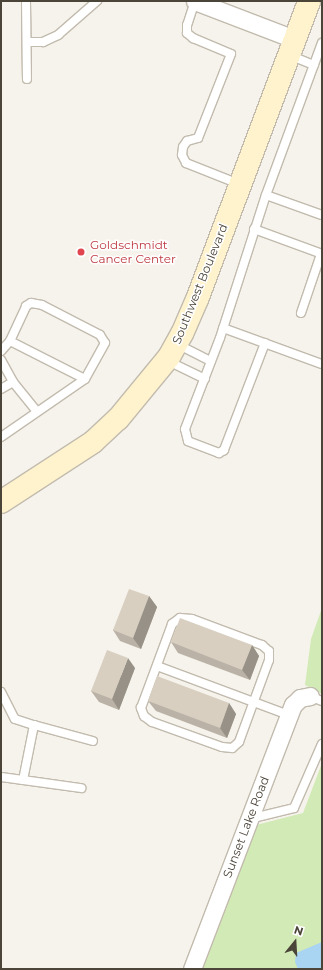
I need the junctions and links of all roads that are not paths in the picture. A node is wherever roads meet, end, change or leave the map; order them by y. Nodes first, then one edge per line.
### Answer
1 (26, 1) edge
2 (97, 1) edge
3 (195, 1) edge
4 (309, 1) edge
5 (27, 42) junction
6 (322, 43) edge
7 (291, 47) junction
8 (314, 65) junction
9 (27, 79) dead end
10 (239, 184) junction
11 (266, 195) junction
12 (322, 215) edge
13 (254, 228) junction
14 (322, 254) edge
15 (301, 313) dead end
16 (223, 328) junction
17 (10, 341) junction
18 (265, 343) junction
19 (1, 351) edge
20 (172, 352) junction
21 (1, 360) edge
22 (212, 361) junction
23 (322, 364) edge
24 (85, 379) junction
25 (204, 379) junction
26 (13, 382) junction
27 (1, 389) edge
28 (37, 412) junction
29 (1, 437) edge
30 (1, 502) edge
31 (157, 666) junction
32 (1, 692) edge
33 (316, 699) edge
34 (254, 702) junction
35 (289, 715) junction
36 (34, 725) junction
37 (93, 741) dead end
38 (322, 744) edge
39 (1, 777) edge
40 (23, 780) junction
41 (81, 788) dead end
42 (248, 819) junction
43 (192, 969) edge

1 - 5 lane
2 - 5 lane
3 - 7 street
3 - 10 lane
4 - 7 main road, Southwest Boulevard
5 - 9 lane
6 - 8 lane
7 - 8 lane
7 - 10 main road, Southwest Boulevard
8 - 11 lane
10 - 20 main road, Southwest Boulevard
11 - 12 lane
11 - 13 lane
13 - 14 lane
13 - 16 lane
14 - 15 lane
16 - 18 lane
16 - 22 lane
17 - 19 lane
17 - 24 lane
17 - 24 lane
18 - 23 lane
18 - 25 lane
20 - 22 lane
20 - 25 lane
20 - 30 main road, Southwest Boulevard
21 - 26 lane
22 - 25 lane
24 - 28 lane
26 - 27 lane
26 - 28 lane
28 - 29 lane
31 - 34 lane
31 - 34 lane
31 - 34 lane
32 - 36 lane
33 - 35 street, Sunset Lake Road
34 - 35 lane
35 - 42 street, Sunset Lake Road
36 - 37 lane
36 - 40 lane
38 - 42 lane
39 - 40 lane
40 - 41 lane
42 - 43 street, Sunset Lake Road

